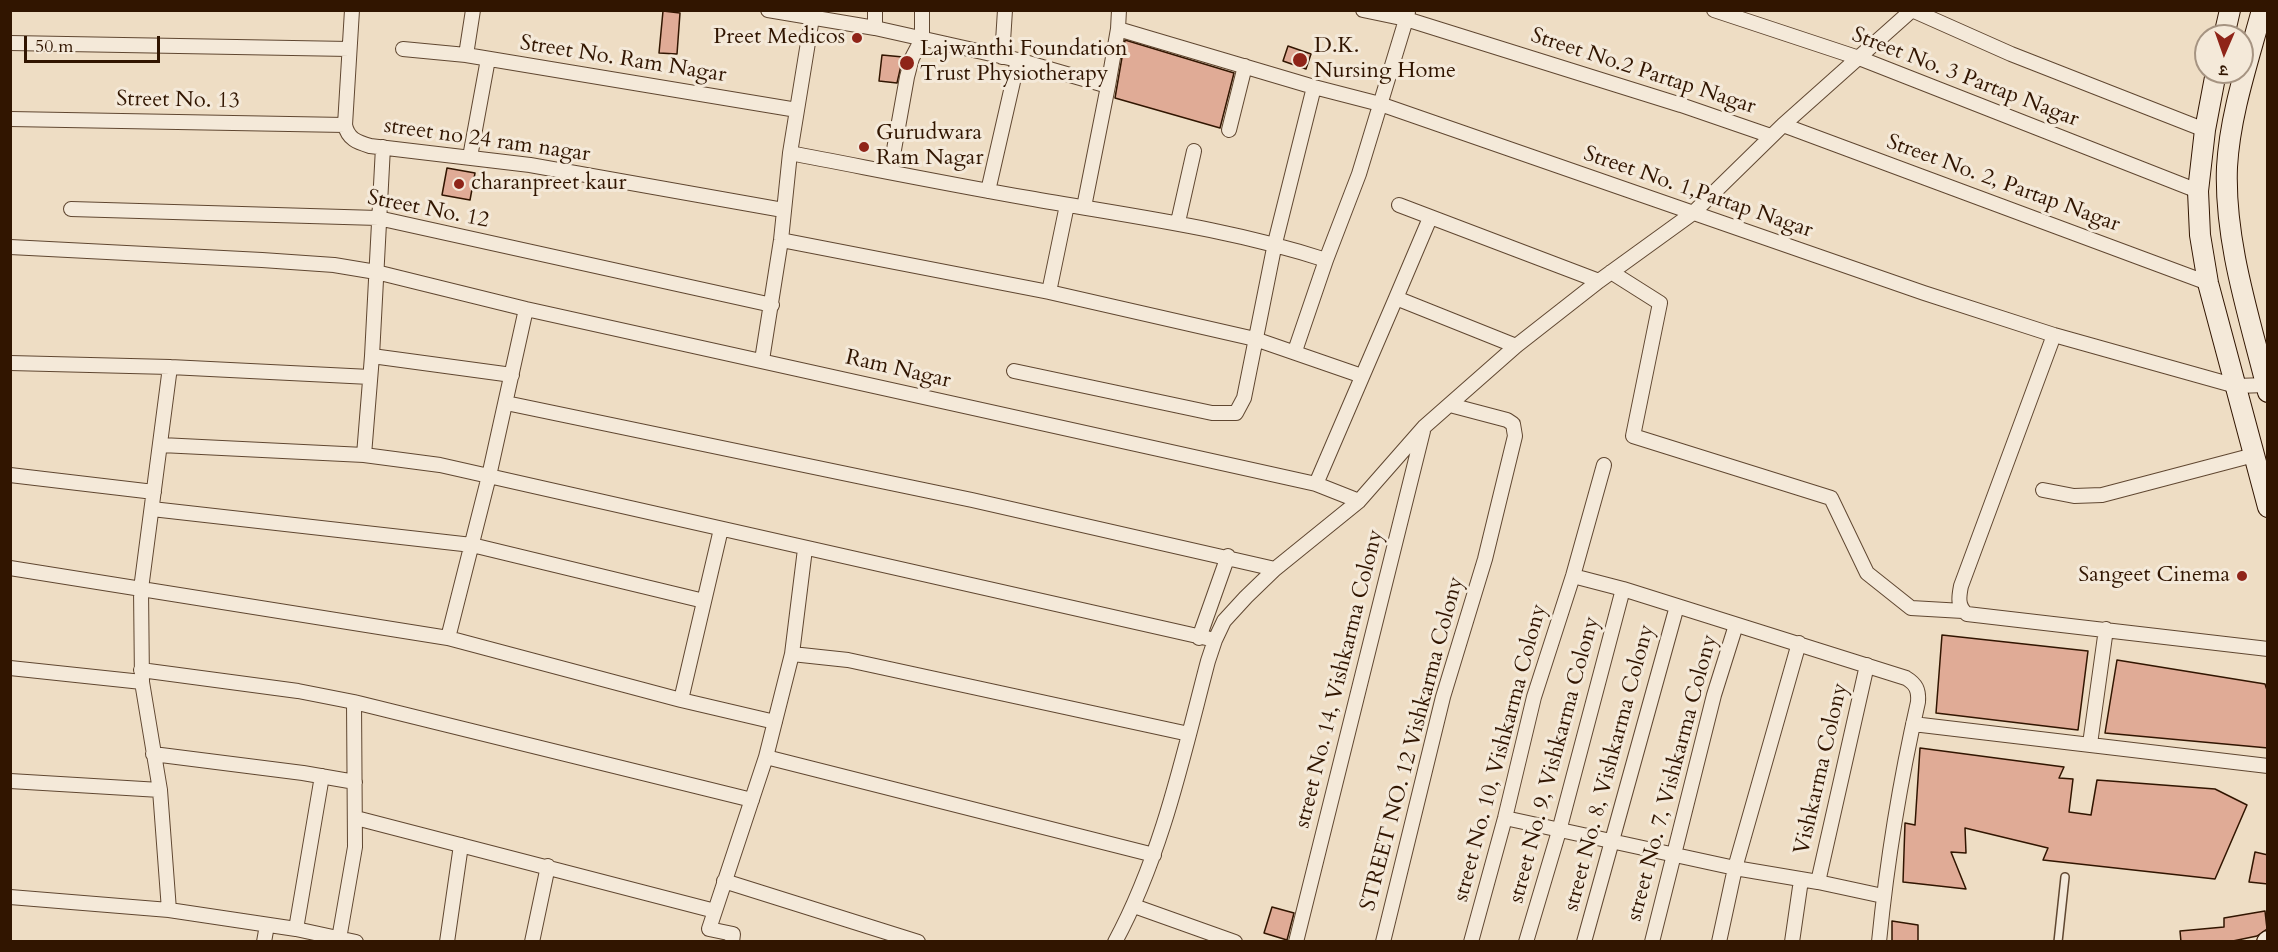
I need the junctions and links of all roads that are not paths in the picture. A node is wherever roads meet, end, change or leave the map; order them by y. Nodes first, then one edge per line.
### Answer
1 (352, 10) edge
2 (473, 10) edge
3 (768, 10) edge
4 (875, 10) edge
5 (922, 10) edge
6 (1005, 10) edge
7 (1119, 10) edge
8 (1363, 10) edge
9 (1714, 10) edge
10 (1912, 10) edge
11 (2262, 10) edge
12 (803, 15) edge
13 (1407, 15) edge
14 (875, 28) junction
15 (1118, 29) junction
16 (922, 39) junction
17 (10, 43) edge
18 (349, 48) junction
19 (403, 49) dead end
20 (466, 55) junction
21 (1002, 57) junction
22 (1859, 58) junction
23 (488, 59) junction
24 (1018, 60) junction
25 (1245, 66) junction
26 (2214, 84) edge
27 (1108, 86) junction
28 (1314, 87) junction
29 (1380, 105) junction
30 (797, 110) junction
31 (10, 119) edge
32 (345, 125) junction
33 (1783, 125) junction
34 (1228, 130) dead end
35 (2205, 130) junction
36 (1772, 136) junction
37 (383, 147) junction
38 (1194, 152) dead end
39 (790, 153) junction
40 (470, 157) junction
41 (890, 172) junction
42 (988, 190) junction
43 (2198, 191) junction
44 (1067, 204) junction
45 (1399, 205) dead end
46 (1083, 207) junction
47 (71, 209) dead end
48 (783, 210) junction
49 (1693, 213) junction
50 (378, 218) junction
51 (1430, 218) junction
52 (1178, 222) junction
53 (781, 240) junction
54 (1275, 243) junction
55 (10, 247) edge
56 (1326, 260) junction
57 (376, 272) junction
58 (1611, 272) junction
59 (1599, 281) junction
60 (2208, 283) junction
61 (1049, 292) junction
62 (1396, 298) junction
63 (772, 305) junction
64 (526, 309) junction
65 (2055, 335) junction
66 (1255, 339) junction
67 (1516, 346) junction
68 (1295, 351) junction
69 (372, 356) junction
70 (762, 360) junction
71 (10, 363) edge
72 (170, 367) junction
73 (1014, 371) dead end
74 (512, 375) junction
75 (1362, 376) junction
76 (370, 377) junction
77 (2236, 386) junction
78 (2267, 389) edge
79 (506, 403) junction
80 (1450, 405) junction
81 (1424, 427) junction
82 (161, 445) junction
83 (364, 455) junction
84 (2254, 455) junction
85 (1604, 465) dead end
86 (10, 475) edge
87 (489, 476) junction
88 (1316, 484) junction
89 (2043, 490) dead end
90 (154, 492) junction
91 (1359, 501) junction
92 (2268, 507) edge
93 (152, 509) junction
94 (721, 529) junction
95 (472, 545) junction
96 (805, 549) junction
97 (1228, 556) junction
98 (10, 568) edge
99 (1275, 568) junction
100 (1573, 576) junction
101 (141, 589) junction
102 (1623, 590) junction
103 (704, 601) junction
104 (1677, 606) junction
105 (1963, 611) junction
106 (1736, 625) junction
107 (2106, 629) junction
108 (448, 638) junction
109 (1199, 638) junction
110 (1215, 640) junction
111 (1799, 643) junction
112 (2268, 649) edge
113 (792, 654) junction
114 (1867, 665) junction
115 (10, 668) edge
116 (142, 676) junction
117 (681, 700) junction
118 (354, 702) junction
119 (775, 722) junction
120 (1913, 724) junction
121 (1189, 734) junction
122 (2090, 744) junction
123 (153, 754) junction
124 (766, 757) junction
125 (2268, 766) edge
126 (322, 776) junction
127 (10, 782) edge
128 (355, 783) junction
129 (160, 790) junction
130 (752, 800) junction
131 (356, 818) junction
132 (1505, 818) junction
133 (1559, 831) junction
134 (1612, 843) junction
135 (461, 845) junction
136 (1154, 855) junction
137 (1673, 855) junction
138 (548, 866) junction
139 (1735, 868) junction
140 (2064, 877) dead end
141 (1801, 880) junction
142 (724, 881) junction
143 (1818, 882) junction
144 (1883, 896) junction
145 (10, 897) edge
146 (1134, 906) junction
147 (169, 910) junction
148 (715, 910) junction
149 (267, 925) junction
150 (296, 930) junction
151 (339, 939) junction
152 (1218, 939) edge
153 (264, 942) edge
154 (356, 942) edge
155 (447, 942) edge
156 (532, 942) edge
157 (732, 942) edge
158 (918, 942) edge
159 (1115, 942) edge
160 (1235, 942) edge
161 (1296, 942) edge
162 (1383, 942) edge
163 (1471, 942) edge
164 (1526, 942) edge
165 (1584, 942) edge
166 (1652, 942) edge
167 (1719, 942) edge
168 (1792, 942) edge
169 (1879, 942) edge
170 (2058, 942) edge

1 - 18 street
2 - 20 street
3 - 12 street
4 - 14 street
5 - 16 street
6 - 21 street
7 - 15 street
8 - 13 street, Street No.2 Partap Nagar
9 - 22 street, Street No. 3 Partap Nagar
10 - 22 street
10 - 35 street
11 - 78 street
12 - 14 street
12 - 30 street
13 - 29 street
13 - 36 street, Street No.2 Partap Nagar
14 - 16 street
15 - 25 street, Street No. 1,Partap Nagar
15 - 27 street
16 - 21 street
16 - 41 street
17 - 18 street
18 - 32 street
19 - 20 street, Street No. Ram Nagar
20 - 23 street, Street No. Ram Nagar
21 - 24 street
22 - 33 street
22 - 43 street, Street No. 3 Partap Nagar
23 - 30 street, Street No. Ram Nagar
23 - 40 street
24 - 27 street
24 - 42 street
25 - 28 street, Street No. 1,Partap Nagar
25 - 34 street
26 - 35 street
27 - 46 street
28 - 29 street, Street No. 1,Partap Nagar
28 - 54 street
29 - 49 street, Street No. 1,Partap Nagar
29 - 56 street
30 - 39 street
31 - 32 street, Street No. 13
32 - 37 street, street no 24 ram nagar
33 - 36 street
33 - 60 street, Street No. 2, Partap Nagar
35 - 43 street
36 - 49 street
37 - 40 street, street no 24 ram nagar
37 - 50 street
38 - 52 street
39 - 41 street
39 - 48 street
40 - 48 street, street no 24 ram nagar
41 - 42 street
42 - 44 street
43 - 60 street
44 - 46 street
44 - 61 street
45 - 51 street
46 - 52 street
47 - 50 street, Street No. 12
48 - 53 street
49 - 58 street
49 - 65 street, Street No. 1,Partap Nagar
50 - 57 street
50 - 63 street, Street No. 12
51 - 59 street
51 - 62 street
52 - 54 street
53 - 61 street
53 - 63 street
54 - 56 street
54 - 66 street
55 - 57 street, Ram Nagar
56 - 68 street
57 - 64 street, Ram Nagar
57 - 69 street
58 - 59 street
58 - 105 street
59 - 67 street
60 - 77 street
61 - 66 street
62 - 67 street
62 - 75 street
63 - 70 street
64 - 70 street, Ram Nagar
64 - 74 street
65 - 77 street, Street No. 1,Partap Nagar
65 - 105 street
66 - 68 street
66 - 73 street
67 - 80 street
68 - 75 street
69 - 74 street
69 - 76 street
70 - 88 street, Ram Nagar
71 - 72 street
72 - 76 street
72 - 82 street
74 - 79 street
75 - 88 street
76 - 83 street
77 - 78 street, Street No. 1,Partap Nagar
77 - 84 street
79 - 87 street
79 - 97 street
80 - 81 street
80 - 162 street, STREET NO. 12 Vishkarma Colony
81 - 91 street
81 - 161 street, street No. 14, Vishkarma Colony
82 - 83 street
82 - 90 street
83 - 87 street
84 - 89 street
84 - 92 street
85 - 100 street, street No. 10, Vishkarma Colony
86 - 90 street
87 - 94 street
87 - 95 street
88 - 91 street, Ram Nagar
90 - 93 street
91 - 99 street
93 - 95 street
93 - 101 street
94 - 96 street
94 - 103 street
95 - 103 street
95 - 108 street
96 - 109 street
96 - 113 street
97 - 99 street
97 - 109 street
98 - 101 street
99 - 110 street
100 - 102 street
100 - 132 street, street No. 10, Vishkarma Colony
101 - 108 street
101 - 116 street
102 - 104 street
102 - 133 street, street No. 9, Vishkarma Colony
103 - 117 street
104 - 106 street
104 - 134 street, street No. 8, Vishkarma Colony
105 - 107 street
106 - 111 street
106 - 137 street, street No. 7, Vishkarma Colony
107 - 112 street
107 - 122 street
108 - 117 street
109 - 110 street
110 - 121 street
111 - 114 street
111 - 139 street
113 - 119 street
113 - 121 street
114 - 120 street
114 - 143 street, Vishkarma Colony
115 - 116 street
116 - 118 street
116 - 123 street
117 - 119 street
118 - 128 street
118 - 130 street
119 - 124 street
120 - 122 street
120 - 144 street
121 - 136 street
122 - 125 street
123 - 126 street
123 - 129 street
124 - 130 street
124 - 136 street
126 - 128 street
126 - 150 street
127 - 129 street
128 - 131 street
129 - 147 street
130 - 142 street
131 - 135 street
131 - 151 street
132 - 133 street
132 - 163 street, street No. 10, Vishkarma Colony
133 - 134 street
133 - 164 street, street No. 9, Vishkarma Colony
134 - 137 street
134 - 165 street, street No. 8, Vishkarma Colony
135 - 138 street
135 - 155 street
136 - 146 street
137 - 139 street
137 - 166 street, street No. 7, Vishkarma Colony
138 - 148 street
138 - 156 street
139 - 141 street
139 - 167 street
140 - 170 lane
141 - 143 street
141 - 168 street, Vishkarma Colony
142 - 148 street
142 - 158 street
143 - 144 street
144 - 169 street
145 - 147 street
146 - 152 street
146 - 159 street
147 - 149 street
148 - 157 street
149 - 150 street
149 - 153 street
150 - 151 street
151 - 154 street
152 - 160 street

